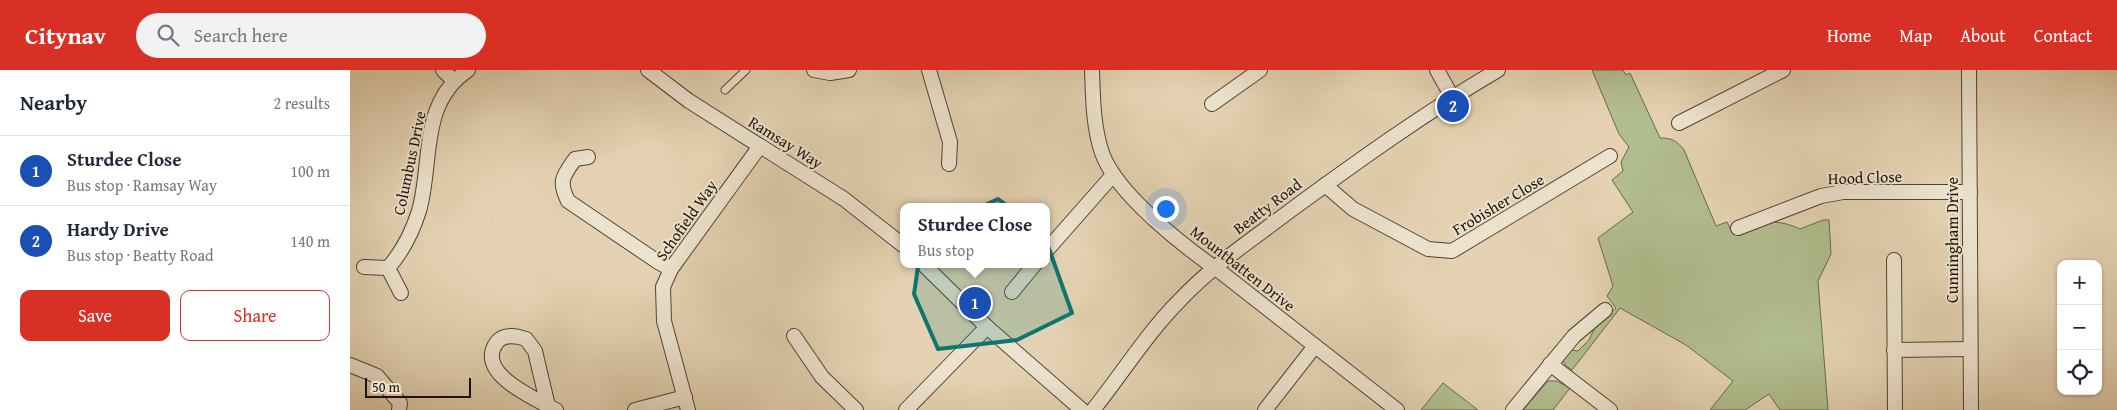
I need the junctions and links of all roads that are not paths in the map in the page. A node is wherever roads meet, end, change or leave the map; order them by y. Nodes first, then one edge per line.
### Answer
1 (468, 70) edge
2 (648, 70) edge
3 (746, 70) edge
4 (814, 70) edge
5 (849, 70) edge
6 (929, 70) edge
7 (1092, 70) edge
8 (1260, 70) edge
9 (1437, 70) edge
10 (1498, 70) edge
11 (1783, 70) edge
12 (1968, 70) edge
13 (448, 75) edge
14 (725, 90) dead end
15 (1452, 97) junction
16 (1212, 104) dead end
17 (1679, 123) dead end
18 (760, 146) junction
19 (1610, 156) dead end
20 (588, 157) dead end
21 (949, 164) dead end
22 (1113, 175) junction
23 (1325, 185) junction
24 (1970, 192) junction
25 (1738, 228) dead end
26 (900, 243) edge
27 (1050, 246) edge
28 (1894, 260) dead end
29 (364, 267) dead end
30 (388, 268) junction
31 (926, 268) edge
32 (1032, 268) edge
33 (1214, 268) junction
34 (671, 269) junction
35 (1012, 292) dead end
36 (401, 293) dead end
37 (1604, 310) dead end
38 (988, 327) junction
39 (794, 336) dead end
40 (1315, 346) junction
41 (1970, 349) junction
42 (1894, 350) junction
43 (1550, 364) junction
44 (350, 366) edge
45 (687, 404) edge
46 (552, 408) edge
47 (399, 410) edge
48 (635, 410) edge
49 (856, 410) edge
50 (906, 410) edge
51 (1082, 410) edge
52 (1093, 410) edge
53 (1265, 410) edge
54 (1397, 410) edge
55 (1513, 410) edge
56 (1610, 410) edge
57 (1895, 410) edge
58 (1971, 410) edge

1 - 13 street, Columbus Drive
2 - 18 street, Ramsay Way
3 - 14 lane
4 - 5 street
6 - 21 street
7 - 22 street, Mountbatten Drive
8 - 16 street
9 - 15 street
10 - 15 street, Beatty Road
11 - 17 street
12 - 24 street, Cunningham Drive
13 - 30 street, Columbus Drive
15 - 23 street, Beatty Road
18 - 26 street, Ramsay Way
18 - 34 street, Schofield Way
19 - 23 street, Frobisher Close
20 - 34 street
22 - 27 street
22 - 33 street, Mountbatten Drive
23 - 33 street, Beatty Road
24 - 25 street, Hood Close
24 - 41 street, Cunningham Drive
28 - 42 street
29 - 30 street
30 - 36 street
31 - 38 street
32 - 35 street
33 - 40 street, Mountbatten Drive
33 - 52 street, Beatty Road
34 - 45 street, Schofield Way
37 - 43 street
38 - 50 street
38 - 51 street
39 - 49 street
40 - 53 street
40 - 54 street, Mountbatten Drive
41 - 42 street
41 - 58 street, Cunningham Drive
42 - 57 street
43 - 55 street
43 - 56 street
44 - 47 street
45 - 48 street
46 - 46 street

